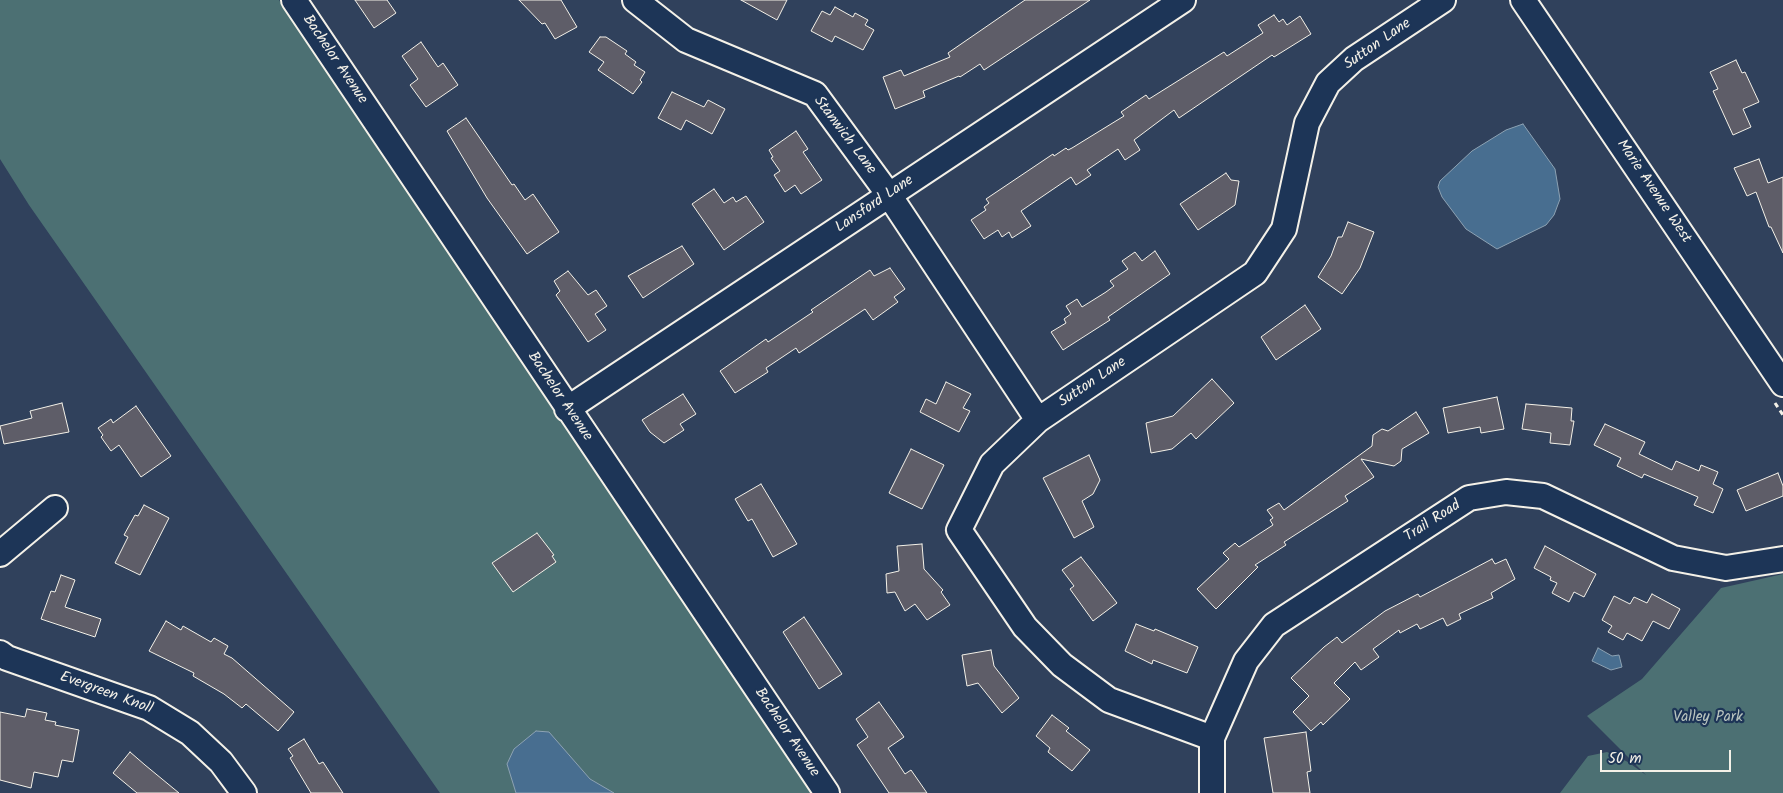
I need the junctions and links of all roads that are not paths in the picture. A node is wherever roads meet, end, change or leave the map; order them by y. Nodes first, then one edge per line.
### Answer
1 (294, 0) edge
2 (635, 0) edge
3 (1183, 0) edge
4 (1443, 0) edge
5 (1523, 0) edge
6 (889, 195) junction
7 (1783, 384) edge
8 (567, 409) junction
9 (1038, 420) junction
10 (55, 508) dead end
11 (0, 554) edge
12 (1783, 559) edge
13 (0, 653) edge
14 (1212, 738) junction
15 (244, 793) edge
16 (827, 793) edge
17 (1212, 793) edge

1 - 8 street, Bachelor Avenue
2 - 6 street, Stanwich Lane
3 - 6 street, Lansford Lane
4 - 9 street, Sutton Lane
5 - 7 street, Marie Avenue West
6 - 8 street, Lansford Lane
6 - 9 street, Stanwich Lane
8 - 16 street, Bachelor Avenue
9 - 14 street, Sutton Lane
10 - 11 street
12 - 14 street, Trail Road
13 - 15 street, Evergreen Knoll
14 - 17 street, Trail Road

